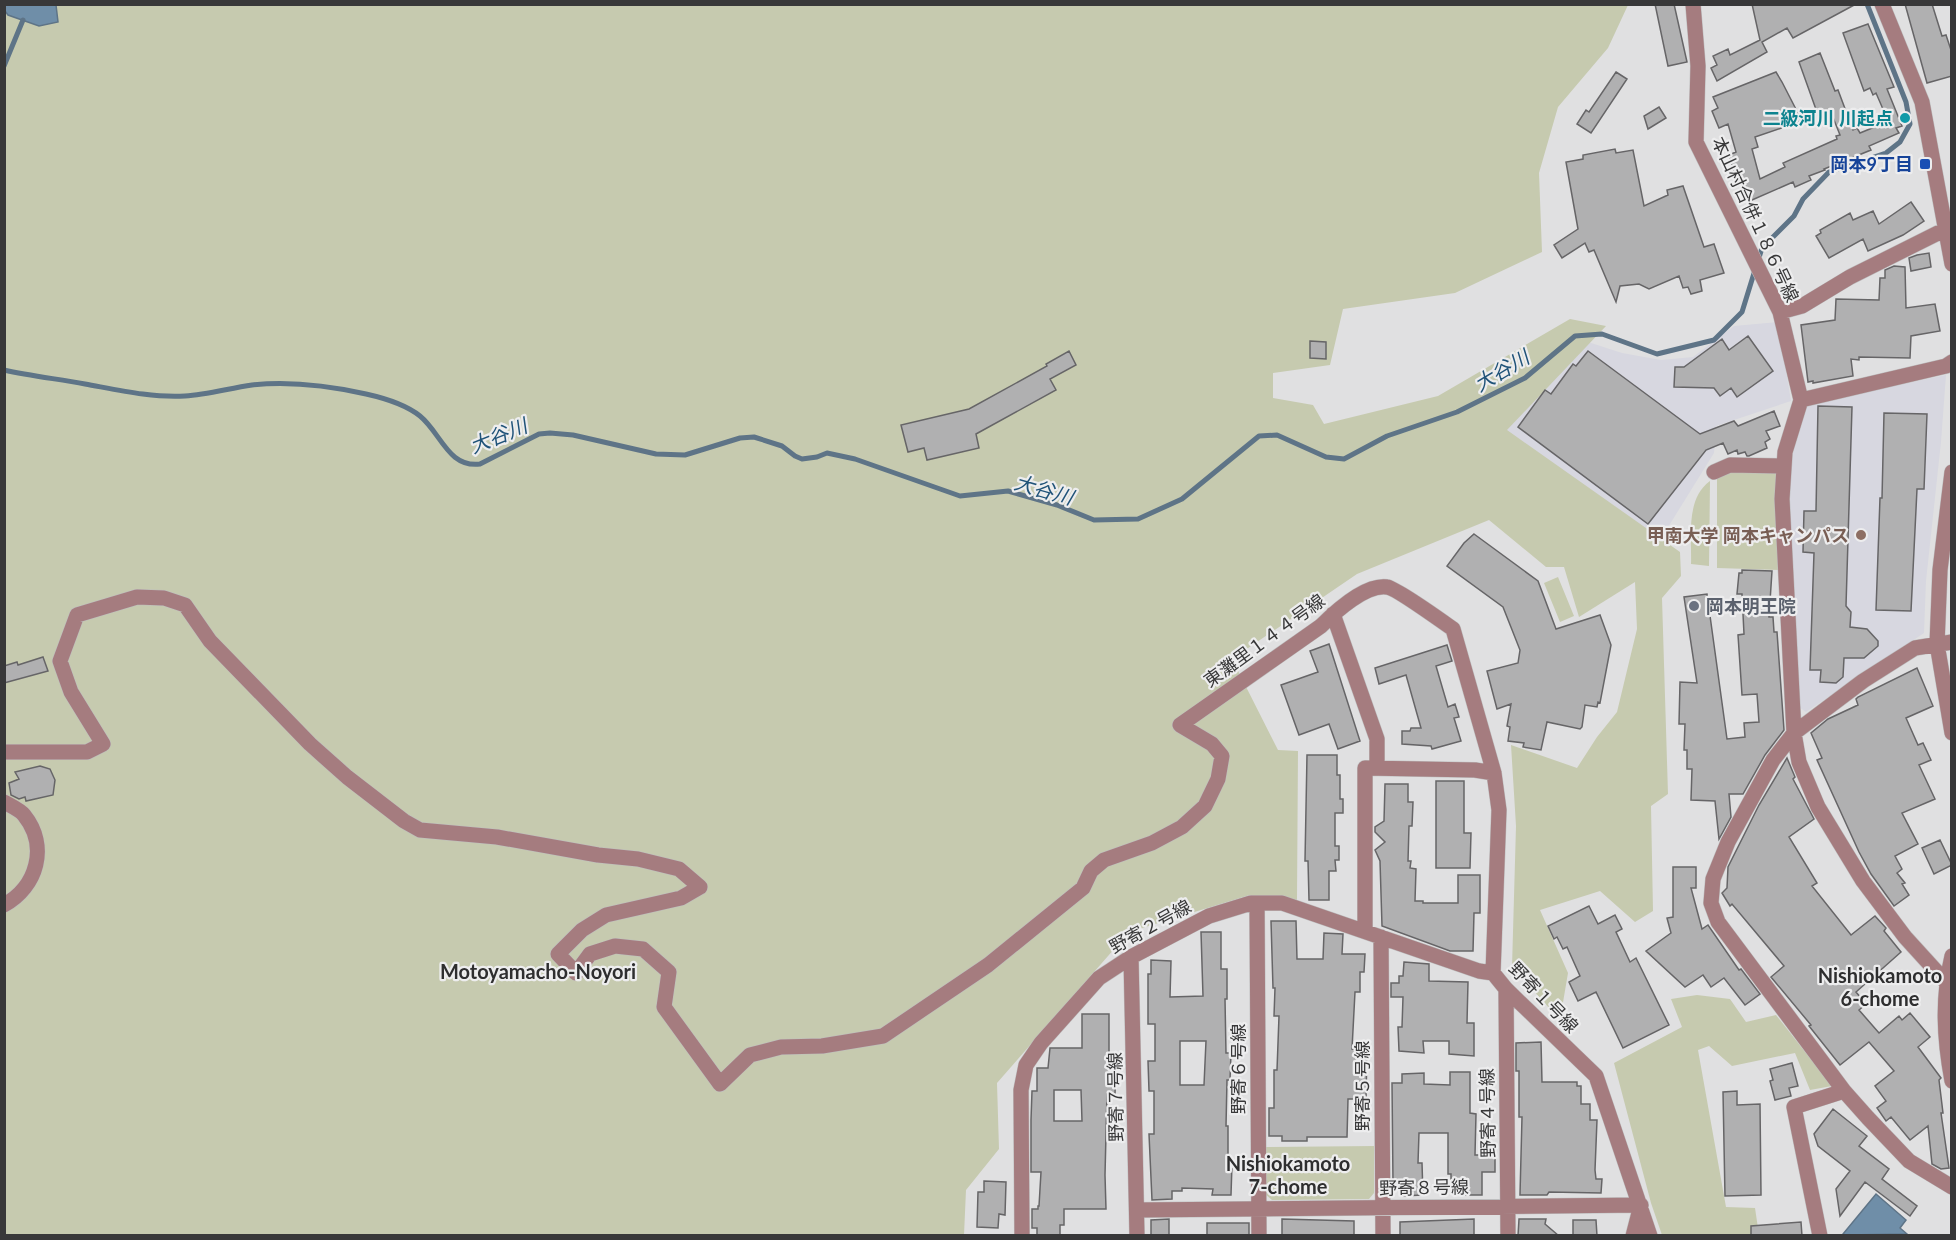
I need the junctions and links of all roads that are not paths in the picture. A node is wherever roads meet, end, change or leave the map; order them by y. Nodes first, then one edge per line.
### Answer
1 (1693, 4) edge
2 (1882, 4) edge
3 (1949, 227) edge
4 (1952, 264) edge
5 (1780, 312) junction
6 (1952, 363) edge
7 (1802, 400) junction
8 (1784, 466) junction
9 (1714, 472) dead end
10 (1952, 472) edge
11 (1372, 587) joint
12 (1333, 614) junction
13 (1944, 643) edge
14 (1794, 733) junction
15 (1952, 733) edge
16 (4, 752) edge
17 (1377, 768) junction
18 (1494, 773) junction
19 (4, 802) edge
20 (1257, 903) junction
21 (4, 905) edge
22 (1365, 931) junction
23 (1381, 936) junction
24 (1952, 956) edge
25 (1131, 957) junction
26 (1492, 973) junction
27 (1949, 983) edge
28 (1506, 989) junction
29 (1952, 1081) edge
30 (1844, 1090) junction
31 (1952, 1187) edge
32 (1641, 1204) junction
33 (1508, 1205) junction
34 (1383, 1208) junction
35 (1259, 1209) junction
36 (1137, 1210) junction
37 (1022, 1236) edge
38 (1137, 1236) edge
39 (1259, 1236) edge
40 (1383, 1236) edge
41 (1508, 1236) edge
42 (1633, 1236) edge
43 (1650, 1236) edge
44 (1820, 1236) edge

1 - 5 street, 本山村合併１８６号線
2 - 3 street
3 - 4 street
3 - 5 street
5 - 7 street, 本山村合併１８６号線
6 - 7 street
7 - 8 street
8 - 9 street
8 - 14 street
10 - 13 street
11 - 12 street, 東灘里１４４号線
11 - 18 street, 野寄１号線
12 - 16 street, 東灘里１４４号線
12 - 17 street
13 - 14 street
13 - 15 street
14 - 27 street
14 - 30 street
17 - 18 street
17 - 22 street
18 - 26 street, 野寄１号線
19 - 21 street
20 - 22 street, 野寄２号線
20 - 25 street, 野寄２号線
20 - 35 street, 野寄６号線
22 - 23 street, 野寄２号線
23 - 26 street, 野寄２号線
23 - 34 street, 野寄５号線
24 - 27 street
25 - 36 street, 野寄７号線
25 - 37 street, 野寄２号線
26 - 28 street, 野寄１号線
27 - 29 street
28 - 32 street, 野寄１号線
28 - 33 street, 野寄４号線
30 - 31 street
30 - 44 street
32 - 33 street, 野寄８号線
32 - 42 street
32 - 43 street, 野寄１号線
33 - 34 street, 野寄８号線
33 - 41 street, 野寄４号線
34 - 35 street, 野寄８号線
34 - 40 street, 野寄５号線
35 - 36 street, 野寄８号線
35 - 39 street, 野寄６号線
36 - 38 street, 野寄７号線

